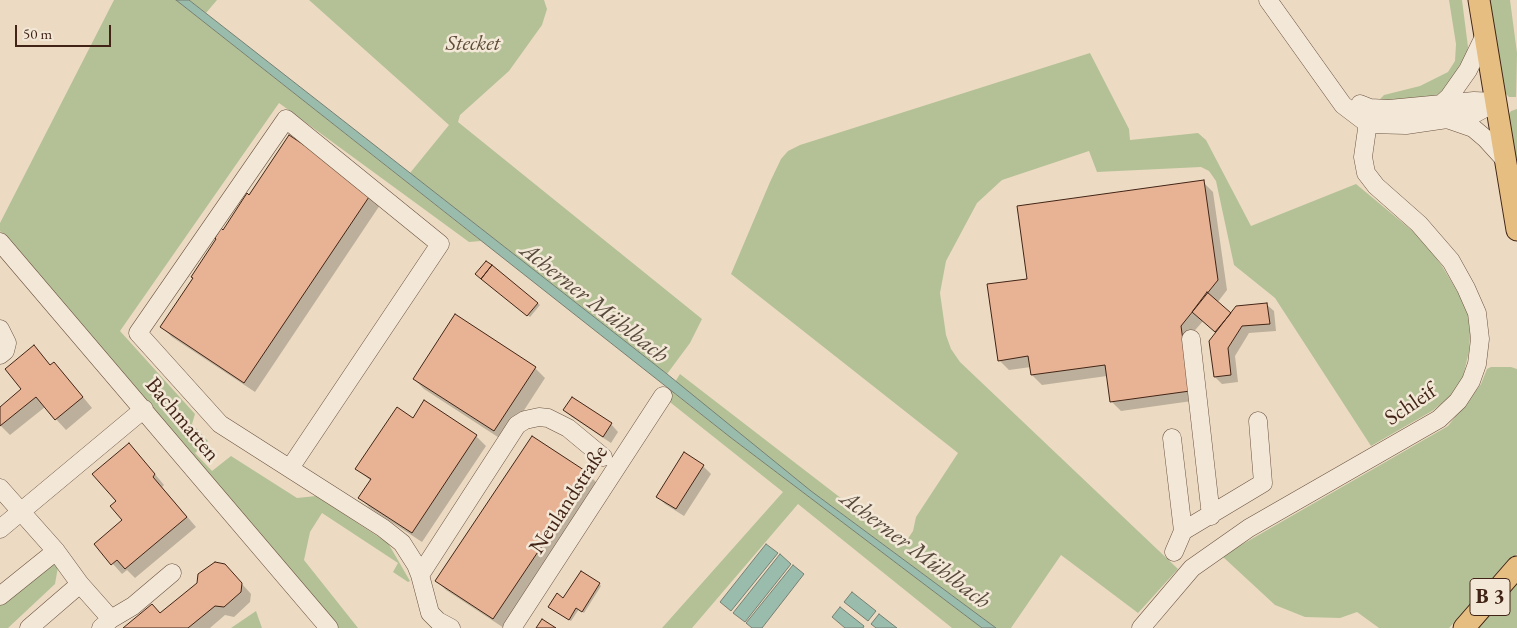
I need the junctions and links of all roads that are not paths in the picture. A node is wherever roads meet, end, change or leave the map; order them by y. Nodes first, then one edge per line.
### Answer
1 (1268, 0) edge
2 (1479, 0) edge
3 (1485, 35) junction
4 (1496, 102) junction
5 (1443, 112) junction
6 (1369, 116) junction
7 (1506, 161) junction
8 (1517, 230) edge
9 (0, 242) edge
10 (1191, 339) dead end
11 (663, 396) dead end
12 (144, 409) junction
13 (1258, 421) dead end
14 (1172, 438) dead end
15 (603, 457) dead end
16 (290, 468) junction
17 (0, 488) edge
18 (20, 512) junction
19 (1211, 516) junction
20 (0, 529) edge
21 (1183, 531) junction
22 (56, 551) junction
23 (1174, 552) dead end
24 (1517, 567) edge
25 (172, 573) dead end
26 (420, 574) junction
27 (80, 584) junction
28 (0, 596) edge
29 (106, 623) edge
30 (29, 628) edge
31 (329, 628) edge
32 (450, 628) edge
33 (512, 628) edge
34 (1141, 628) edge
35 (1464, 628) edge

1 - 6 street
2 - 3 main road
3 - 4 main road
3 - 5 street
4 - 5 street
4 - 7 main road
5 - 6 street
5 - 7 street
6 - 34 street, Schleif
7 - 8 main road
9 - 12 street, Bachmatten
10 - 19 street
11 - 33 street, Neulandstraße
12 - 18 street
12 - 31 street, Bachmatten
13 - 19 street
14 - 21 street
15 - 26 street
16 - 16 street
16 - 26 street
17 - 18 street
18 - 20 street
18 - 22 street
19 - 21 street
21 - 23 street
22 - 27 street
22 - 28 street
24 - 35 main road, B 3
25 - 29 street
26 - 32 street
27 - 29 street
27 - 30 street

